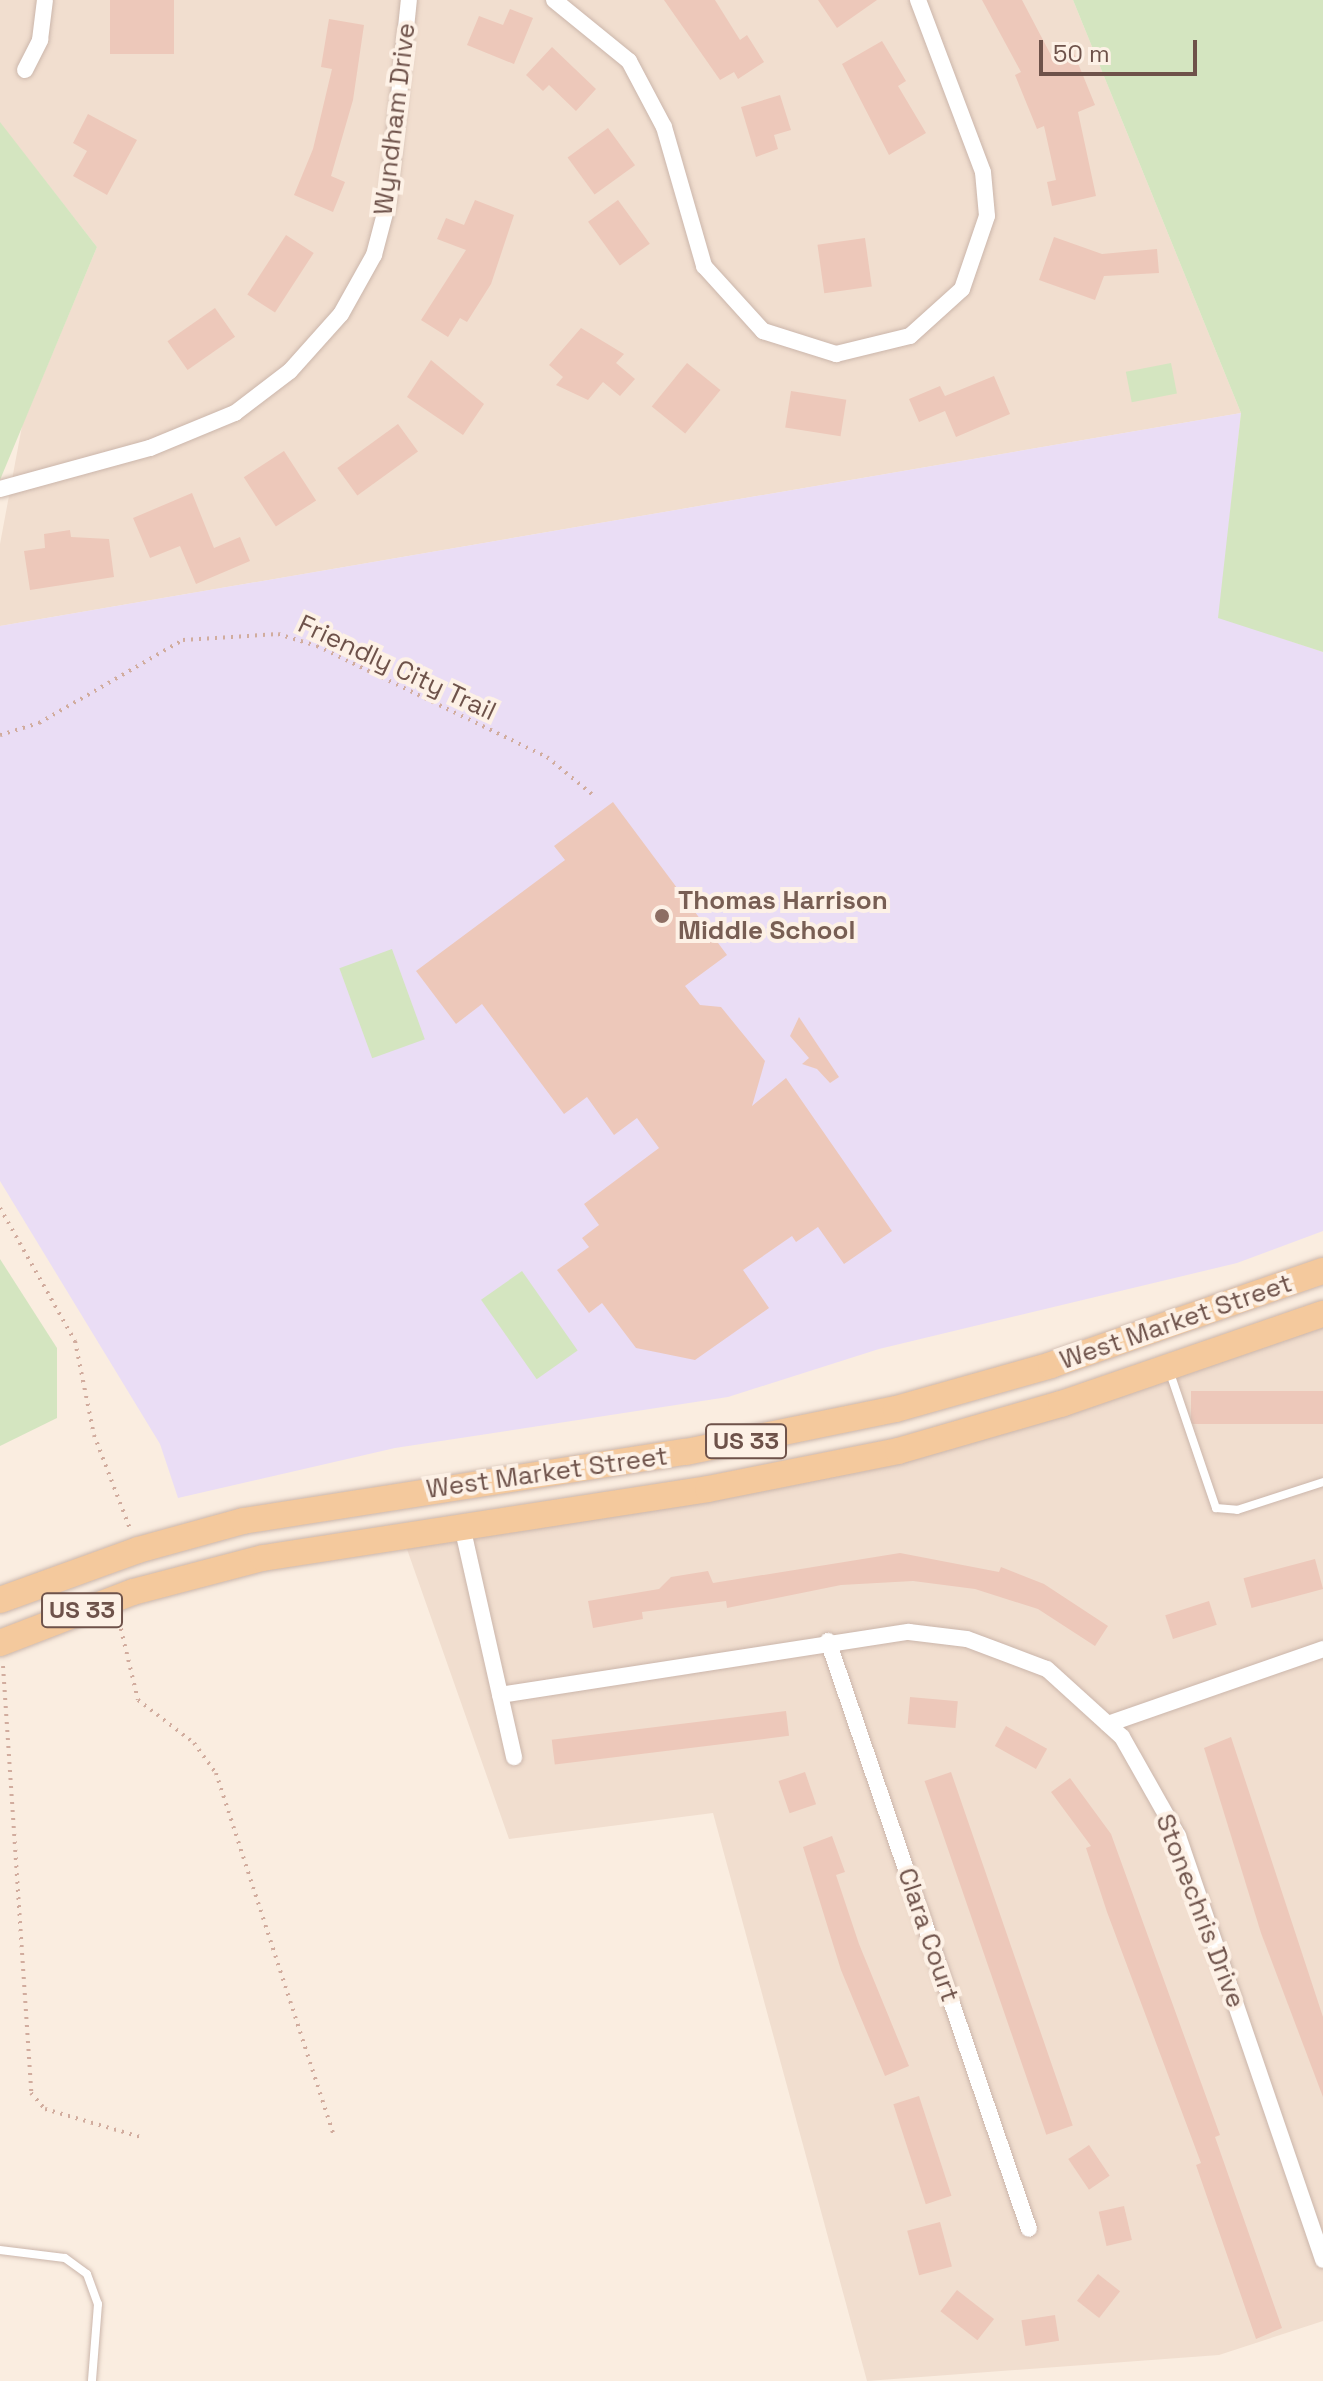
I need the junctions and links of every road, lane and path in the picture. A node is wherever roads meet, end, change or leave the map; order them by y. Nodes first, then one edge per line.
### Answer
1 (45, 0) edge
2 (409, 0) edge
3 (554, 0) edge
4 (918, 0) edge
5 (25, 70) dead end
6 (0, 489) edge
7 (0, 735) edge
8 (593, 795) dead end
9 (0, 1208) edge
10 (1323, 1271) edge
11 (1323, 1314) edge
12 (1168, 1367) junction
13 (1323, 1482) edge
14 (462, 1526) junction
15 (138, 1550) junction
16 (116, 1598) junction
17 (0, 1600) edge
18 (3, 1641) edge
19 (828, 1641) junction
20 (1323, 1649) edge
21 (500, 1695) junction
22 (1108, 1724) junction
23 (514, 1757) dead end
24 (333, 2133) dead end
25 (141, 2137) dead end
26 (1029, 2229) dead end
27 (0, 2250) edge
28 (1323, 2260) edge
29 (92, 2381) edge

1 - 5 street
2 - 6 street, Wyndham Drive
3 - 4 street
7 - 8 path, Friendly City Trail
9 - 15 path
10 - 15 main road, West Market Street / US 33
11 - 12 main road, West Market Street / US 33
12 - 13 lane
12 - 14 main road, West Market Street / US 33
14 - 16 main road, West Market Street / US 33
14 - 21 street
15 - 17 main road, West Market Street / US 33
16 - 18 main road, West Market Street / US 33
16 - 24 path
18 - 25 path
19 - 21 street, Stonechris Drive
19 - 22 street, Stonechris Drive
19 - 26 street, Clara Court
20 - 22 street
21 - 23 street
22 - 28 street, Stonechris Drive
27 - 29 lane

